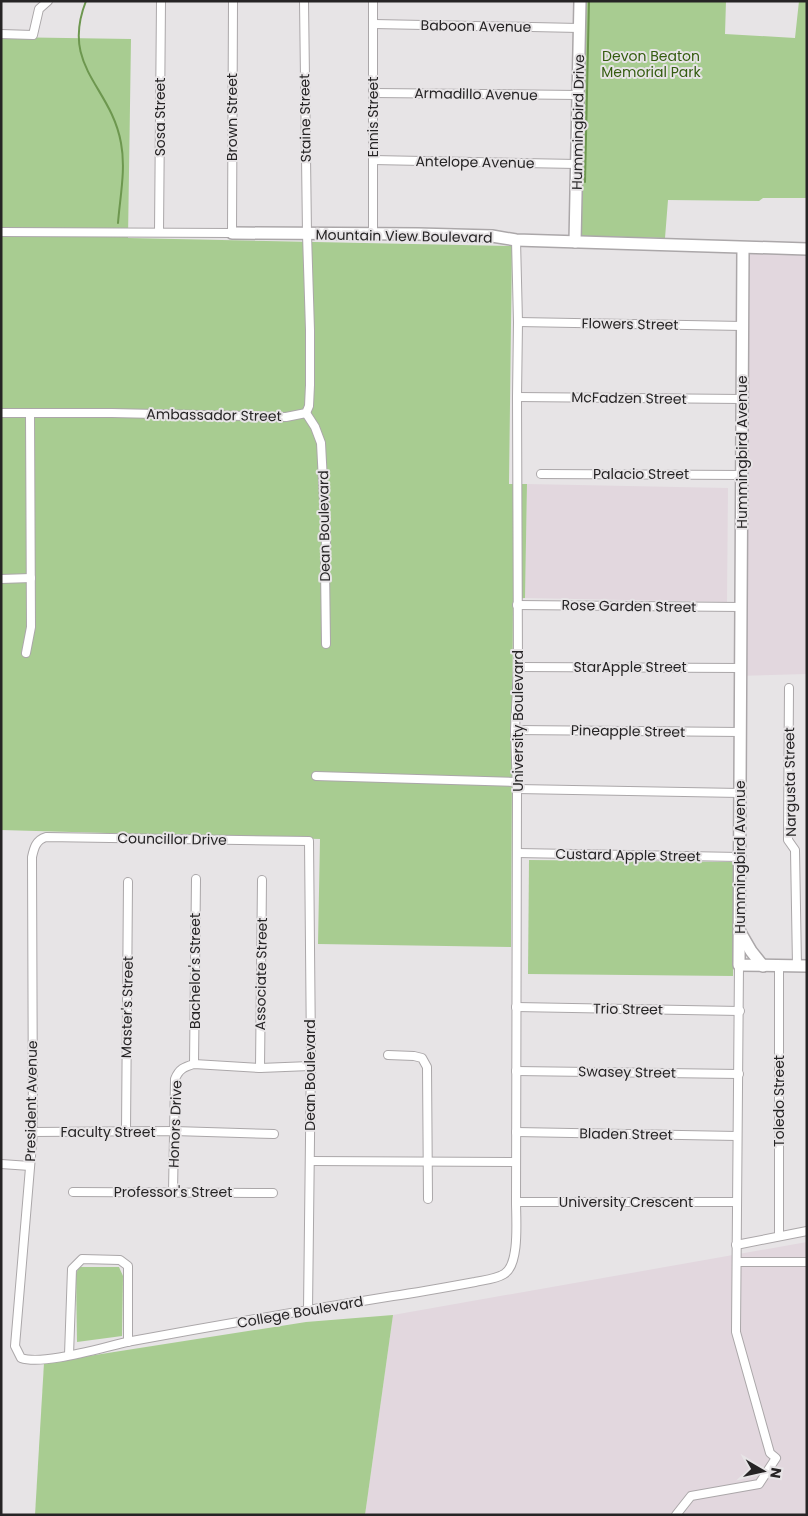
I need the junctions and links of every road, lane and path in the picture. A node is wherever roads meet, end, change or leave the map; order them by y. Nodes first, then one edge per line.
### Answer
1 (48, 1) edge
2 (161, 1) edge
3 (232, 1) edge
4 (304, 1) edge
5 (373, 1) edge
6 (580, 1) edge
7 (374, 24) junction
8 (579, 28) junction
9 (1, 34) edge
10 (373, 93) junction
11 (578, 95) junction
12 (373, 160) junction
13 (578, 164) junction
14 (1, 232) edge
15 (160, 232) junction
16 (232, 233) junction
17 (373, 233) junction
18 (307, 234) junction
19 (516, 240) junction
20 (575, 242) junction
21 (743, 248) junction
22 (807, 249) edge
23 (518, 322) junction
24 (743, 326) junction
25 (517, 397) junction
26 (742, 399) junction
27 (1, 413) edge
28 (30, 413) junction
29 (306, 413) junction
30 (541, 474) dead end
31 (742, 475) junction
32 (1, 578) edge
33 (31, 578) junction
34 (517, 605) junction
35 (741, 608) junction
36 (326, 644) dead end
37 (26, 653) dead end
38 (518, 667) junction
39 (741, 668) junction
40 (789, 688) dead end
41 (516, 730) junction
42 (740, 732) junction
43 (316, 776) dead end
44 (517, 786) junction
45 (740, 793) junction
46 (309, 841) joint
47 (37, 842) joint
48 (517, 854) junction
49 (740, 857) junction
50 (196, 879) dead end
51 (262, 880) dead end
52 (128, 882) dead end
53 (740, 930) junction
54 (739, 966) junction
55 (763, 966) junction
56 (779, 966) junction
57 (802, 966) edge
58 (516, 1007) junction
59 (740, 1011) junction
60 (388, 1055) dead end
61 (194, 1064) junction
62 (310, 1066) junction
63 (260, 1068) junction
64 (516, 1071) junction
65 (739, 1074) junction
66 (174, 1131) junction
67 (33, 1132) junction
68 (126, 1132) junction
69 (516, 1132) junction
70 (274, 1134) dead end
71 (737, 1136) junction
72 (310, 1161) junction
73 (427, 1162) junction
74 (516, 1162) junction
75 (1, 1164) edge
76 (30, 1166) junction
77 (73, 1192) dead end
78 (173, 1192) junction
79 (273, 1193) dead end
80 (428, 1200) dead end
81 (516, 1202) junction
82 (736, 1202) junction
83 (807, 1231) edge
84 (779, 1236) junction
85 (736, 1245) junction
86 (737, 1262) junction
87 (807, 1262) edge
88 (308, 1310) junction
89 (128, 1342) junction
90 (69, 1355) junction
91 (21, 1358) joint
92 (676, 1515) edge

1 - 9 street
2 - 15 street, Sosa Street
3 - 16 street, Brown Street
4 - 18 street, Staine Street
5 - 7 street, Ennis Street
6 - 8 street, Hummingbird Drive
7 - 8 street, Baboon Avenue
7 - 10 street, Ennis Street
8 - 11 street, Hummingbird Drive
10 - 11 street, Armadillo Avenue
10 - 12 street, Ennis Street
11 - 13 street, Hummingbird Drive
12 - 13 street, Antelope Avenue
12 - 17 street, Ennis Street
13 - 20 street, Hummingbird Drive
14 - 15 street, Mountain View Boulevard
15 - 16 street, Mountain View Boulevard
16 - 18 street, Mountain View Boulevard
17 - 18 street, Mountain View Boulevard
17 - 19 street, Mountain View Boulevard
18 - 29 street
19 - 20 street, Mountain View Boulevard
19 - 23 street, University Boulevard
20 - 21 street, Mountain View Boulevard
21 - 22 street, Mountain View Boulevard
21 - 24 street, Hummingbird Avenue
23 - 24 street, Flowers Street
23 - 25 street, University Boulevard
24 - 26 street, Hummingbird Avenue
25 - 26 street, McFadzen Street
25 - 34 street, University Boulevard
26 - 31 street, Hummingbird Avenue
27 - 28 street, Ambassador Street
28 - 29 street, Ambassador Street
28 - 33 street
29 - 36 street, Dean Boulevard
30 - 31 street, Palacio Street
31 - 35 street, Hummingbird Avenue
32 - 33 street
33 - 37 street
34 - 35 street, Rose Garden Street
34 - 38 street, University Boulevard
35 - 39 street, Hummingbird Avenue
38 - 39 street, StarApple Street
38 - 41 street, University Boulevard
39 - 42 street, Hummingbird Avenue
40 - 57 street, Nargusta Street
41 - 42 street, Pineapple Street
41 - 44 street, University Boulevard
42 - 45 street, Hummingbird Avenue
43 - 44 street
44 - 45 street
44 - 48 street, University Boulevard
45 - 49 street, Hummingbird Avenue
46 - 47 street, Councillor Drive
46 - 62 street, Dean Boulevard
47 - 67 street, President Avenue
48 - 49 street, Custard Apple Street
48 - 58 street, University Boulevard
49 - 53 street, Hummingbird Avenue
50 - 61 street, Bachelor's Street
51 - 63 street, Associate Street
52 - 68 street, Master's Street
53 - 54 street, Hummingbird Avenue
53 - 55 street
54 - 55 street
54 - 59 street, Hummingbird Avenue
55 - 56 street
56 - 57 street
56 - 84 street, Toledo Street
58 - 59 street, Trio Street
58 - 64 street, University Boulevard
59 - 65 street, Hummingbird Avenue
60 - 73 street
61 - 63 street, Honors Drive
61 - 66 street, Honors Drive
62 - 63 street, Honors Drive
62 - 72 street, Dean Boulevard
64 - 65 street, Swasey Street
64 - 69 street, University Boulevard
65 - 71 street, Hummingbird Avenue
66 - 68 street, Faculty Street
66 - 70 street, Faculty Street
66 - 78 street, Honors Drive
67 - 68 street, Faculty Street
67 - 76 street, President Avenue
69 - 71 street, Bladen Street
69 - 74 street, University Boulevard
71 - 82 street, Hummingbird Avenue
72 - 73 street
72 - 88 street, Dean Boulevard
73 - 74 street
73 - 80 street
74 - 81 street, University Boulevard
75 - 76 street
76 - 91 street, President Avenue
77 - 78 street, Professor's Street
78 - 79 street, Professor's Street
81 - 82 street, University Crescent
81 - 88 street, College Boulevard
82 - 85 street, Hummingbird Avenue
83 - 84 street
84 - 85 street
85 - 86 street, Hummingbird Avenue
86 - 87 street
86 - 92 street, Hummingbird Avenue
88 - 89 street, College Boulevard
89 - 90 street, College Boulevard
89 - 90 street
90 - 91 street, College Boulevard

